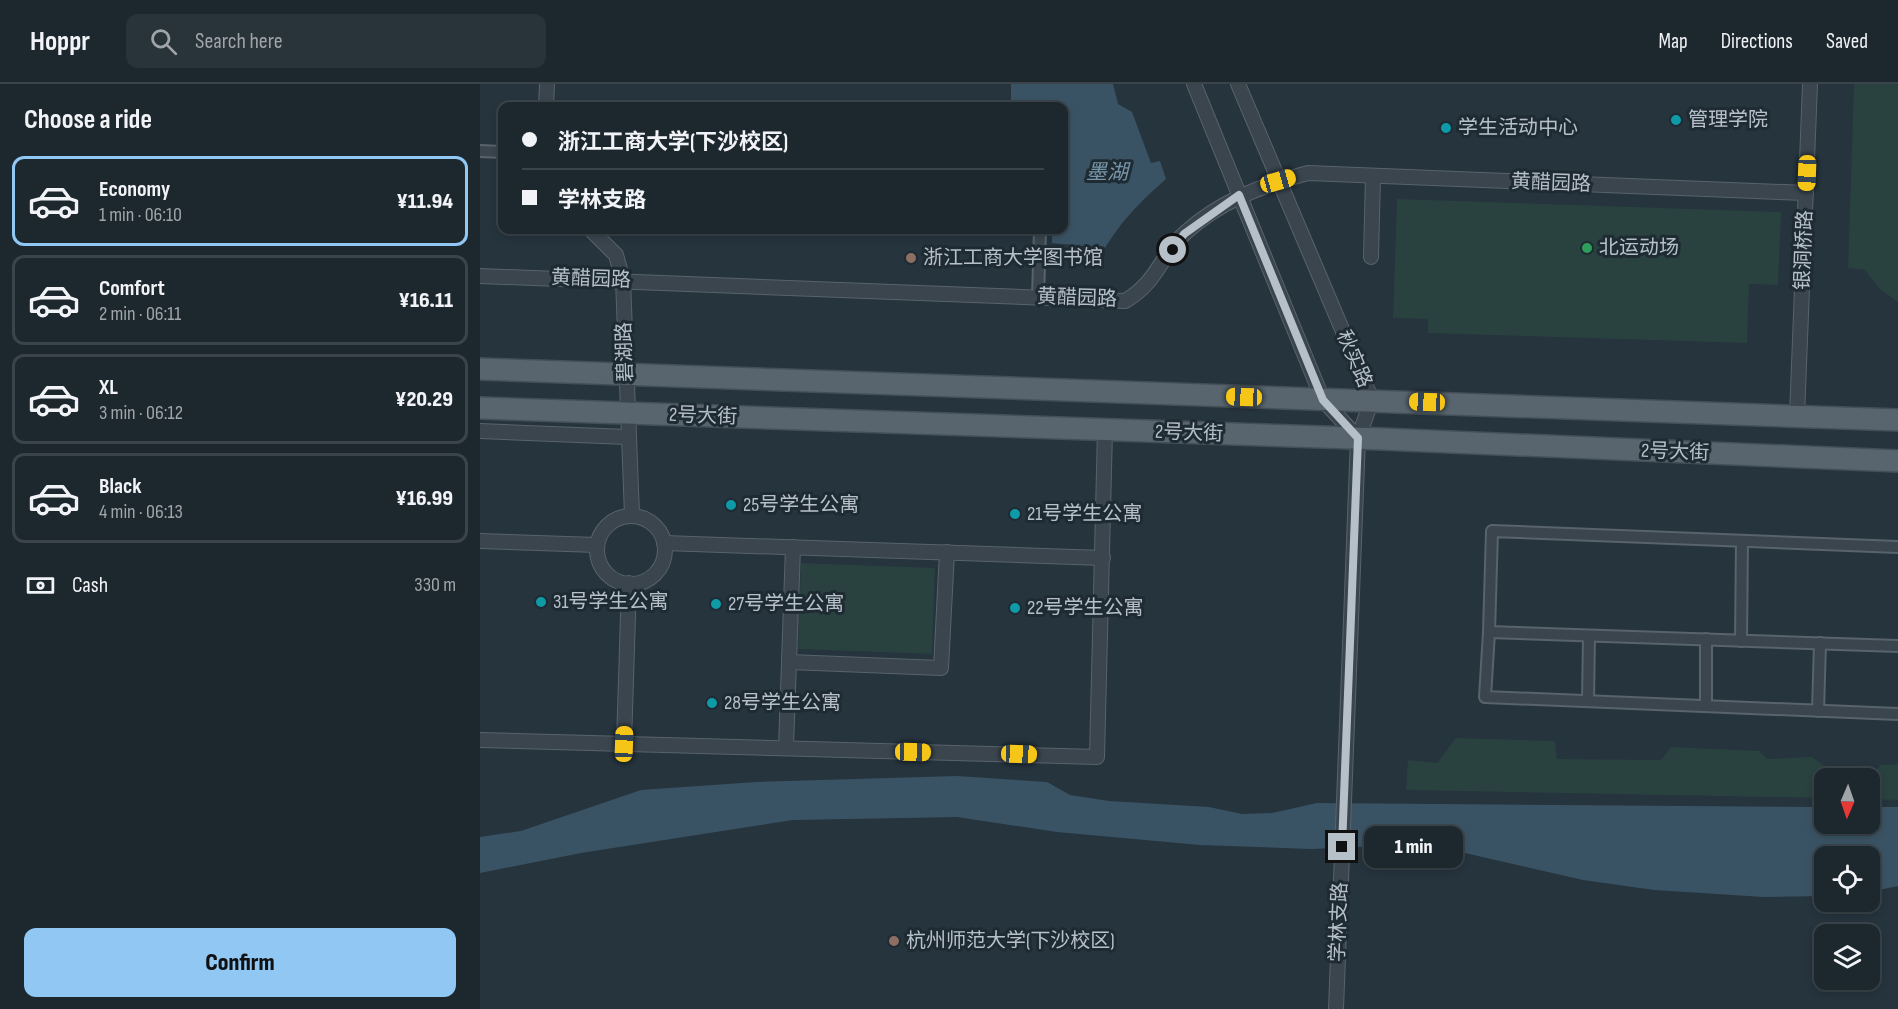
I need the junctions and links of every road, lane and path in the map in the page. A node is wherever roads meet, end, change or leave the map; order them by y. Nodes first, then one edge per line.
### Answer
1 (547, 84) edge
2 (1194, 84) edge
3 (1238, 84) edge
4 (1810, 84) edge
5 (546, 102) edge
6 (480, 151) edge
7 (498, 152) edge
8 (1373, 176) junction
9 (1278, 181) junction
10 (1806, 193) junction
11 (1239, 195) junction
12 (595, 234) edge
13 (1040, 234) edge
14 (1371, 257) dead end
15 (480, 276) edge
16 (622, 280) junction
17 (1038, 297) junction
18 (480, 369) edge
19 (626, 375) junction
20 (1323, 400) junction
21 (1372, 400) junction
22 (480, 408) edge
23 (626, 413) junction
24 (1797, 416) junction
25 (1898, 420) edge
26 (1105, 430) junction
27 (480, 432) edge
28 (627, 437) junction
29 (1358, 438) junction
30 (1898, 461) edge
31 (632, 515) junction
32 (480, 541) edge
33 (1742, 541) junction
34 (664, 543) junction
35 (597, 545) junction
36 (793, 547) junction
37 (1898, 547) edge
38 (947, 552) junction
39 (1103, 558) junction
40 (629, 583) junction
41 (1489, 632) junction
42 (1589, 636) junction
43 (1706, 639) junction
44 (1741, 641) junction
45 (1820, 643) junction
46 (1898, 646) edge
47 (789, 662) junction
48 (1588, 701) junction
49 (1706, 706) junction
50 (1818, 711) junction
51 (1898, 714) edge
52 (480, 740) edge
53 (624, 744) junction
54 (786, 748) junction
55 (1336, 1009) edge

1 - 5 street
2 - 11 street
3 - 9 street, 秋实路
4 - 10 street, 银洞桥路
6 - 7 street
8 - 9 street, 黄醋园路
8 - 10 street, 黄醋园路
8 - 14 street
9 - 11 street, 黄醋园路
9 - 21 street, 秋实路
10 - 24 street, 银洞桥路
11 - 17 street, 黄醋园路
11 - 20 street
12 - 16 street, 碧湖路
13 - 17 street
15 - 16 street, 黄醋园路
16 - 17 street, 黄醋园路
16 - 19 street, 碧湖路
18 - 19 main road, 2号大街
19 - 20 main road, 2号大街
19 - 23 street, 碧湖路
20 - 21 main road, 2号大街
20 - 29 street
21 - 24 main road, 2号大街
21 - 29 street, 秋实路
22 - 23 main road, 2号大街
23 - 26 main road, 2号大街
23 - 28 street, 碧湖路
24 - 25 main road, 2号大街
26 - 29 main road, 2号大街
26 - 39 street
27 - 28 street
28 - 31 street, 碧湖路
29 - 30 main road, 2号大街
29 - 55 street, 学林支路
31 - 34 street
31 - 35 street
32 - 35 street
33 - 37 street
33 - 41 street
33 - 44 street
34 - 36 street
34 - 40 street
35 - 40 street
36 - 38 street
36 - 47 street
38 - 39 street
38 - 47 street
39 - 54 street
40 - 53 street
41 - 42 street
41 - 48 street
42 - 43 street
42 - 48 street
43 - 44 street
43 - 49 street
44 - 45 street
45 - 46 street
45 - 50 street
47 - 54 street
48 - 49 street
49 - 50 street
50 - 51 street
52 - 53 street
53 - 54 street

